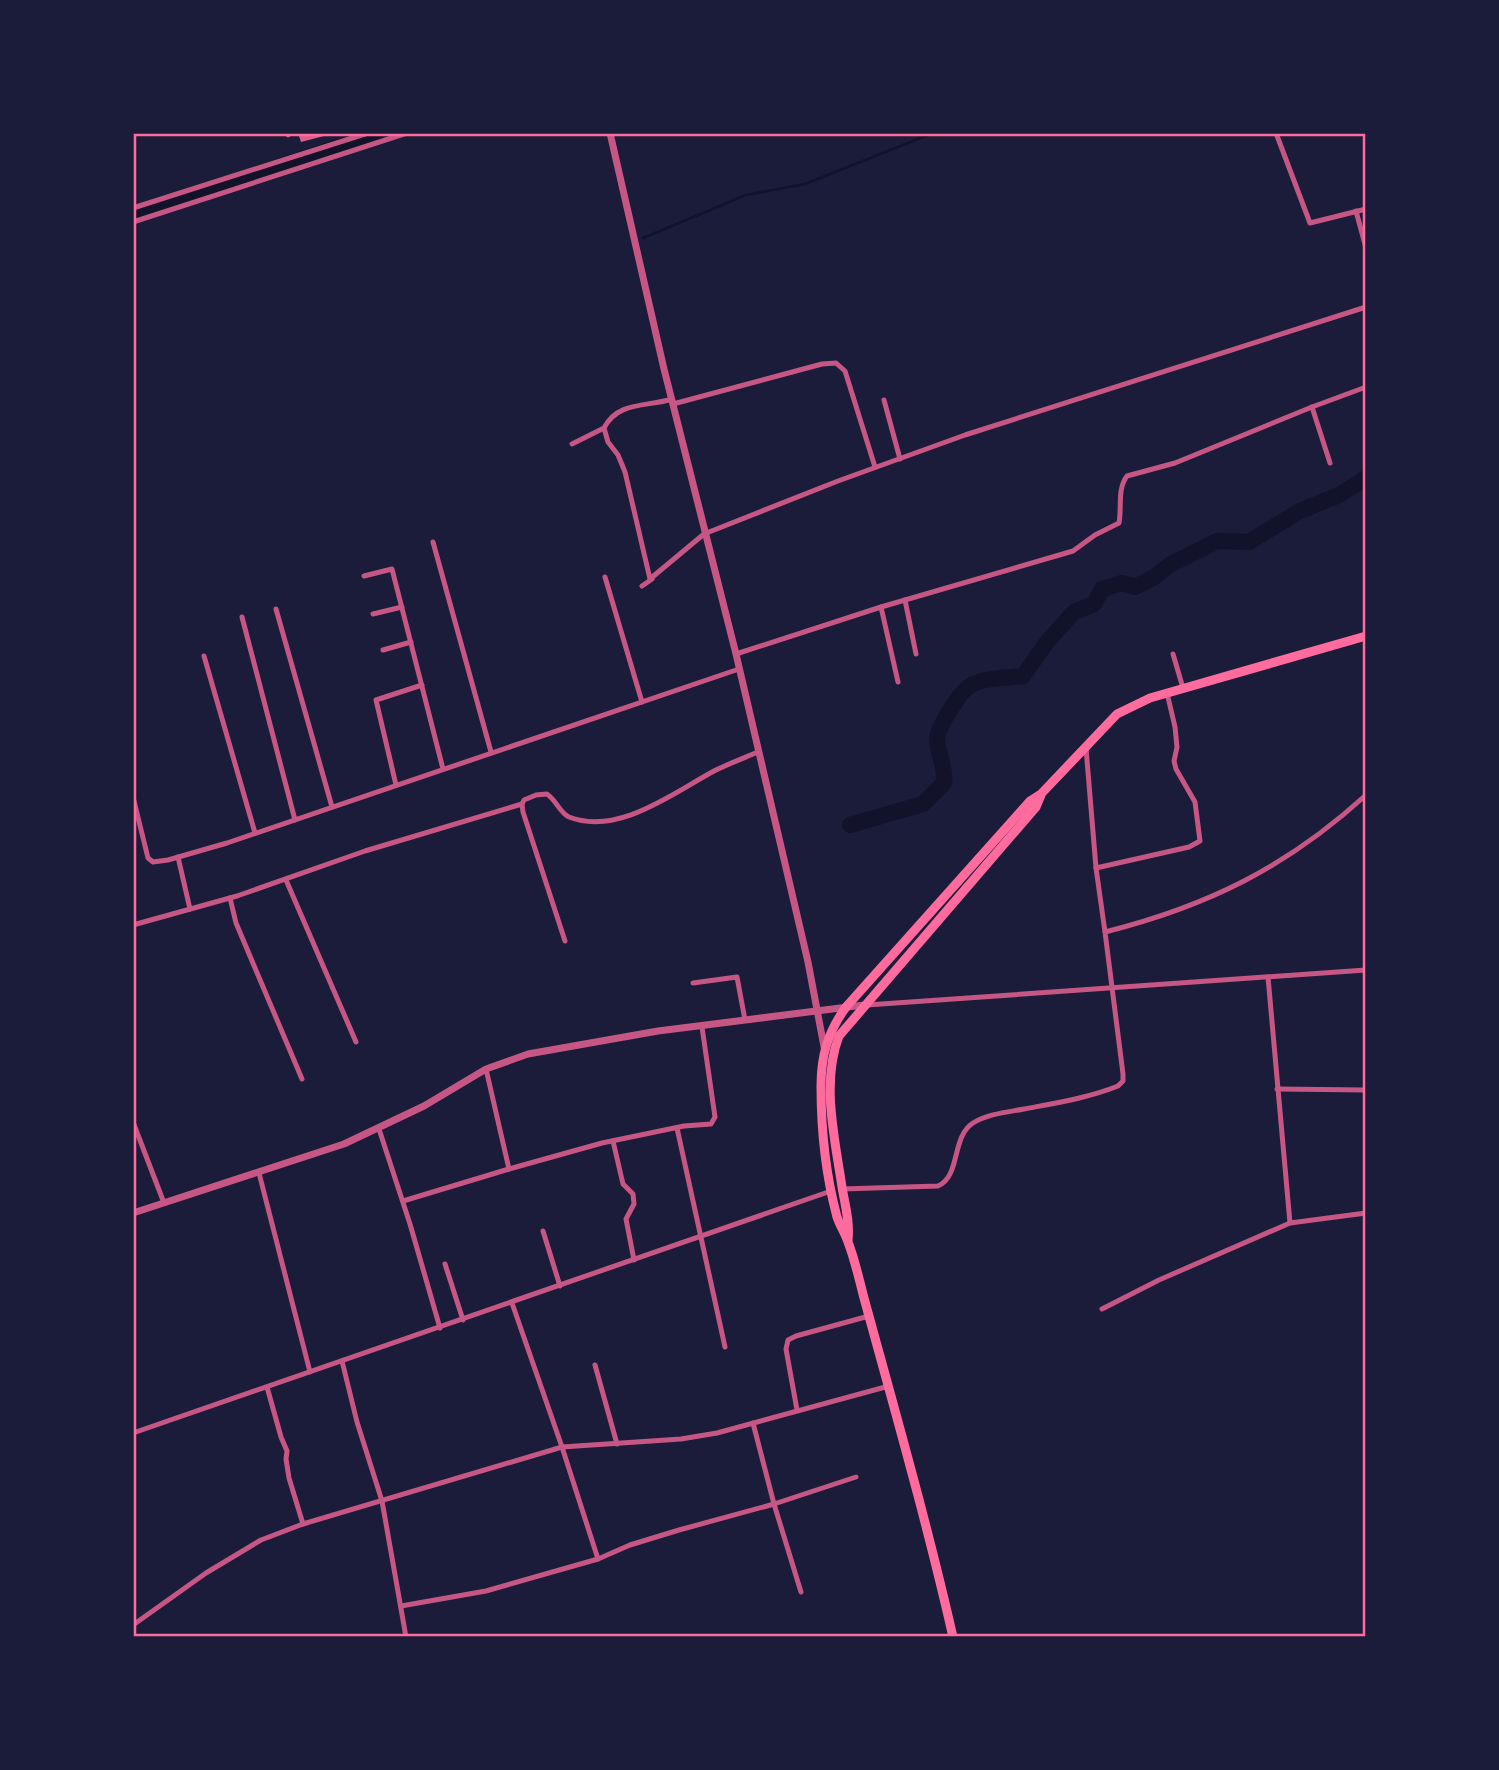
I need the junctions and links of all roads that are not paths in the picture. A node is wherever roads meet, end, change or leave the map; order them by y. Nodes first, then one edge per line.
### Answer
1 (368, 133) edge
2 (407, 133) edge
3 (610, 133) edge
4 (1276, 133) edge
5 (133, 208) edge
6 (1366, 209) edge
7 (1356, 211) junction
8 (133, 222) edge
9 (1366, 248) edge
10 (1366, 307) edge
11 (1366, 387) edge
12 (672, 400) junction
13 (884, 400) dead end
14 (1312, 407) junction
15 (604, 428) junction
16 (572, 444) dead end
17 (900, 458) junction
18 (1330, 463) dead end
19 (875, 467) junction
20 (704, 534) junction
21 (433, 542) dead end
22 (364, 576) dead end
23 (605, 577) dead end
24 (652, 579) junction
25 (642, 586) dead end
26 (905, 600) junction
27 (402, 607) junction
28 (881, 607) junction
29 (276, 609) dead end
30 (373, 614) dead end
31 (242, 617) dead end
32 (1366, 636) edge
33 (411, 642) junction
34 (383, 649) dead end
35 (736, 654) junction
36 (916, 654) dead end
37 (1173, 654) dead end
38 (204, 656) dead end
39 (739, 669) junction
40 (898, 682) dead end
41 (422, 685) junction
42 (1183, 688) junction
43 (1167, 693) junction
44 (642, 702) junction
45 (1086, 745) junction
46 (491, 752) junction
47 (758, 752) junction
48 (443, 769) junction
49 (396, 785) junction
50 (1041, 793) junction
51 (1366, 795) edge
52 (133, 797) edge
53 (522, 804) junction
54 (332, 807) junction
55 (295, 820) junction
56 (255, 834) junction
57 (178, 857) junction
58 (1096, 868) junction
59 (285, 880) junction
60 (230, 898) junction
61 (190, 909) junction
62 (133, 925) edge
63 (1105, 932) junction
64 (565, 941) dead end
65 (1366, 970) edge
66 (1268, 977) junction
67 (693, 983) dead end
68 (1110, 987) junction
69 (864, 1005) junction
70 (846, 1007) junction
71 (817, 1010) junction
72 (745, 1020) junction
73 (702, 1027) junction
74 (356, 1042) dead end
75 (824, 1049) junction
76 (833, 1060) junction
77 (486, 1069) junction
78 (302, 1079) dead end
79 (1277, 1090) junction
80 (1366, 1090) edge
81 (133, 1122) edge
82 (677, 1128) junction
83 (379, 1129) junction
84 (613, 1141) junction
85 (509, 1169) junction
86 (259, 1173) junction
87 (842, 1189) junction
88 (831, 1191) junction
89 (403, 1201) junction
90 (164, 1203) junction
91 (133, 1213) edge
92 (1366, 1213) edge
93 (1290, 1223) junction
94 (543, 1231) dead end
95 (701, 1236) junction
96 (848, 1241) junction
97 (634, 1260) junction
98 (444, 1264) dead end
99 (560, 1286) junction
100 (512, 1303) junction
101 (1102, 1309) dead end
102 (869, 1316) junction
103 (463, 1320) junction
104 (440, 1328) junction
105 (725, 1347) dead end
106 (342, 1361) junction
107 (595, 1365) dead end
108 (310, 1372) junction
109 (889, 1386) junction
110 (267, 1387) junction
111 (797, 1410) junction
112 (753, 1423) junction
113 (133, 1433) edge
114 (617, 1444) junction
115 (562, 1447) junction
116 (856, 1477) dead end
117 (382, 1501) junction
118 (774, 1504) junction
119 (303, 1524) junction
120 (598, 1559) junction
121 (801, 1592) dead end
122 (401, 1606) junction
123 (133, 1625) edge
124 (405, 1637) edge
125 (953, 1637) edge

1 - 5 street
2 - 8 street
3 - 12 street
4 - 7 street
6 - 7 street
7 - 9 street
10 - 17 street
11 - 14 street
12 - 15 street
12 - 19 street
12 - 20 street
13 - 17 street
14 - 18 street
14 - 26 street
15 - 16 street
15 - 24 street
17 - 19 street
19 - 20 street
20 - 24 street
20 - 35 street
21 - 46 street
22 - 27 street
23 - 44 street
24 - 25 street
26 - 28 street
26 - 36 street
27 - 30 street
27 - 33 street
28 - 35 street
28 - 40 street
29 - 54 street
31 - 55 street
32 - 42 highway
33 - 34 street
33 - 41 street
35 - 39 street
37 - 42 street
38 - 56 street
39 - 44 street
39 - 47 street
41 - 48 street
41 - 49 street
42 - 43 highway
43 - 45 highway
43 - 58 street
44 - 46 street
45 - 50 highway
45 - 58 street
46 - 48 street
47 - 53 street
47 - 71 street
48 - 49 street
49 - 54 street
50 - 69 highway
50 - 70 highway
51 - 63 street
52 - 57 street
53 - 59 street
53 - 64 street
54 - 55 street
55 - 56 street
56 - 57 street
57 - 61 street
58 - 63 street
59 - 60 street
59 - 74 street
60 - 61 street
60 - 78 street
61 - 62 street
63 - 68 street
65 - 66 street
66 - 68 street
66 - 79 street
67 - 72 street
68 - 69 street
68 - 87 street
69 - 70 street
69 - 76 highway
70 - 71 street
70 - 75 highway
71 - 72 street
71 - 75 street
72 - 73 street
73 - 77 street
73 - 82 street
75 - 76 street
75 - 88 highway
76 - 87 highway
77 - 83 street
77 - 85 street
79 - 80 street
79 - 93 street
81 - 90 street
82 - 84 street
82 - 95 street
83 - 86 street
83 - 89 street
84 - 85 street
84 - 97 street
85 - 89 street
86 - 90 street
86 - 108 street
87 - 96 highway
88 - 95 street
88 - 96 highway
89 - 104 street
90 - 91 street
92 - 93 street
93 - 101 street
94 - 99 street
95 - 97 street
95 - 105 street
96 - 102 highway
97 - 99 street
98 - 103 street
99 - 100 street
100 - 103 street
100 - 115 street
102 - 109 highway
102 - 111 street
103 - 104 street
104 - 106 street
106 - 108 street
106 - 117 street
107 - 114 street
108 - 110 street
109 - 111 street
109 - 125 highway
110 - 113 street
110 - 119 street
111 - 112 street
112 - 114 street
112 - 118 street
114 - 115 street
115 - 117 street
115 - 120 street
116 - 118 street
117 - 119 street
117 - 122 street
118 - 120 street
118 - 121 street
119 - 123 street
120 - 122 street
122 - 124 street

